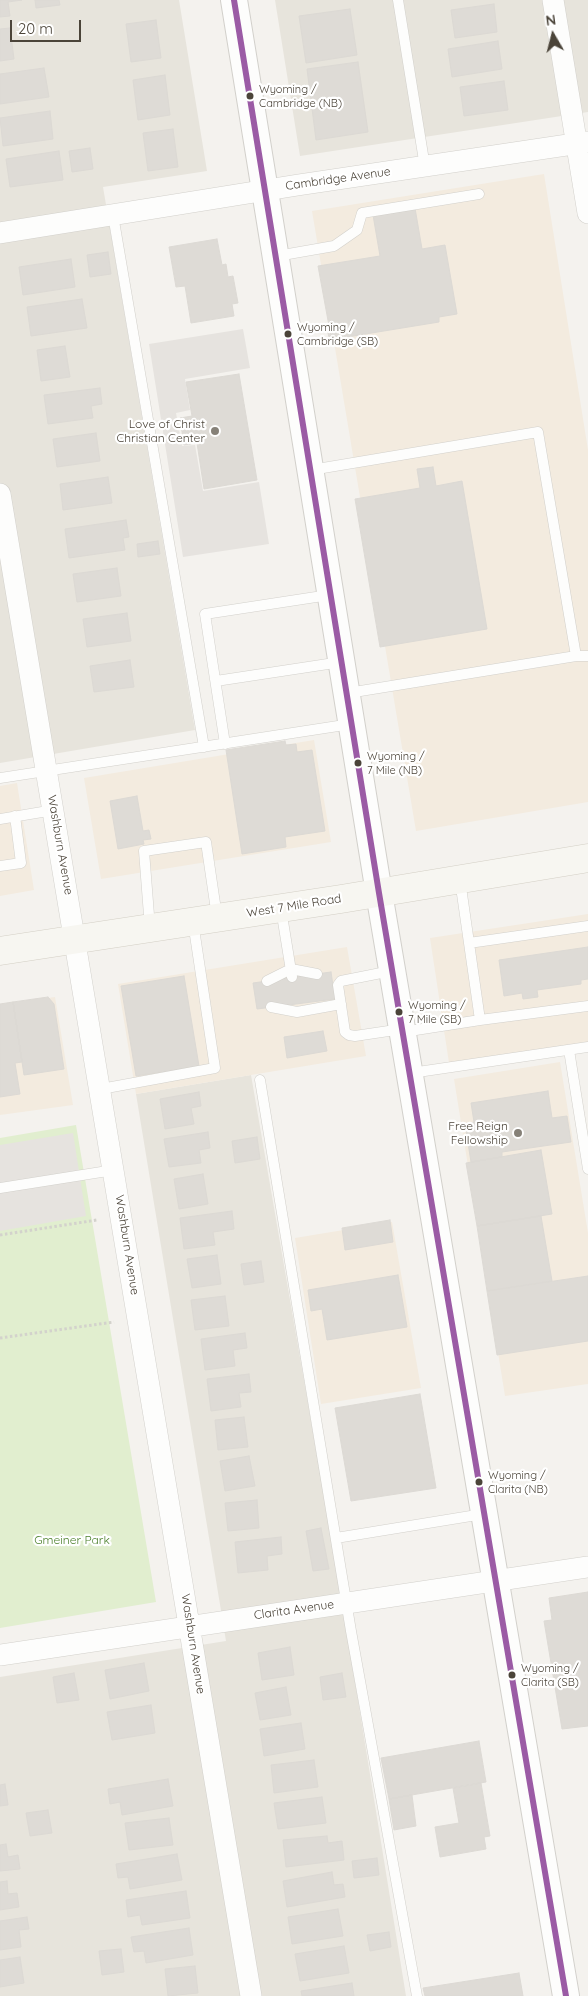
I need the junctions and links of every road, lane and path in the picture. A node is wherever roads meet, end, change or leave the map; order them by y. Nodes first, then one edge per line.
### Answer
1 (234, 0) edge
2 (398, 0) edge
3 (553, 0) edge
4 (582, 143) edge
5 (425, 167) junction
6 (265, 190) junction
7 (479, 194) dead end
8 (588, 213) edge
9 (113, 215) junction
10 (0, 233) edge
11 (277, 256) junction
12 (310, 470) junction
13 (0, 494) edge
14 (330, 595) junction
15 (576, 656) junction
16 (588, 656) edge
17 (342, 662) junction
18 (216, 681) junction
19 (346, 693) junction
20 (351, 724) junction
21 (225, 744) junction
22 (204, 747) junction
23 (47, 770) junction
24 (0, 778) edge
25 (54, 810) junction
26 (15, 816) junction
27 (0, 818) edge
28 (588, 858) edge
29 (0, 866) edge
30 (460, 879) junction
31 (379, 893) junction
32 (280, 908) junction
33 (205, 920) junction
34 (588, 926) edge
35 (150, 929) junction
36 (76, 940) junction
37 (469, 943) junction
38 (0, 952) edge
39 (392, 970) junction
40 (291, 973) junction
41 (317, 974) dead end
42 (267, 981) dead end
43 (320, 1001) dead end
44 (341, 1004) junction
45 (588, 1006) edge
46 (271, 1007) dead end
47 (297, 1008) junction
48 (480, 1020) junction
49 (402, 1031) junction
50 (588, 1048) edge
51 (569, 1050) junction
52 (410, 1073) junction
53 (260, 1080) dead end
54 (100, 1088) junction
55 (588, 1169) edge
56 (114, 1170) junction
57 (0, 1188) edge
58 (97, 1220) dead end
59 (0, 1235) edge
60 (114, 1322) dead end
61 (0, 1338) edge
62 (486, 1514) junction
63 (336, 1538) junction
64 (588, 1567) edge
65 (497, 1581) junction
66 (346, 1603) junction
67 (190, 1626) junction
68 (0, 1655) edge
69 (251, 1996) edge
70 (417, 1996) edge
71 (566, 1996) edge

1 - 6 street
2 - 5 lane
3 - 4 street
4 - 5 street, Cambridge Avenue
4 - 8 street
5 - 6 street, Cambridge Avenue
6 - 9 street, Cambridge Avenue
6 - 11 street
7 - 11 lane
9 - 10 street, Cambridge Avenue
9 - 22 lane
11 - 12 street
12 - 14 street
12 - 15 lane
13 - 23 street, Washburn Avenue
14 - 17 street
14 - 18 lane
15 - 16 lane
15 - 19 lane
17 - 18 lane
17 - 19 street
18 - 21 lane
19 - 20 street
20 - 21 lane
20 - 31 street
21 - 22 lane
22 - 23 lane
23 - 24 lane
23 - 25 street, Washburn Avenue
25 - 26 lane
25 - 36 street, Washburn Avenue
26 - 27 lane
26 - 29 lane
28 - 30 main road, West 7 Mile Road
30 - 31 main road, West 7 Mile Road
30 - 37 lane
31 - 32 main road, West 7 Mile Road
31 - 39 street
32 - 33 main road, West 7 Mile Road
32 - 40 lane
33 - 35 main road, West 7 Mile Road
33 - 35 lane
33 - 54 lane
34 - 37 lane
35 - 36 main road, West 7 Mile Road
36 - 38 main road, West 7 Mile Road
36 - 54 street, Washburn Avenue
37 - 48 lane
39 - 44 lane
39 - 49 street
40 - 41 lane
40 - 42 lane
43 - 47 lane
44 - 47 lane
44 - 49 lane
45 - 48 lane
46 - 47 lane
48 - 49 lane
49 - 52 street
50 - 51 lane
51 - 52 lane
51 - 55 lane
52 - 62 street
53 - 63 lane
54 - 56 street, Washburn Avenue
56 - 57 lane
56 - 67 street, Washburn Avenue
58 - 59 path
60 - 61 path
62 - 63 lane
62 - 65 street
63 - 66 lane
64 - 65 street, Clarita Avenue
65 - 66 street, Clarita Avenue
65 - 71 street
66 - 67 street, Clarita Avenue
66 - 70 lane
67 - 68 street, Clarita Avenue
67 - 69 street, Washburn Avenue

